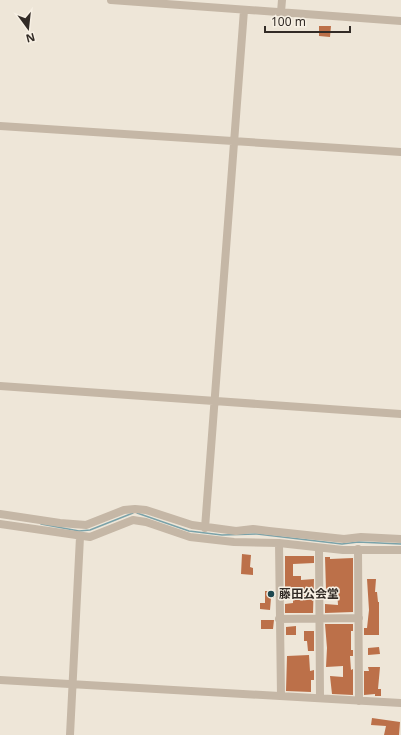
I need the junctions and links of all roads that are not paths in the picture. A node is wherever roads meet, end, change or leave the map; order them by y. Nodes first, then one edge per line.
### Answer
1 (111, 0) edge
2 (282, 0) edge
3 (244, 10) junction
4 (281, 12) junction
5 (401, 21) edge
6 (0, 126) edge
7 (233, 141) junction
8 (401, 152) edge
9 (0, 386) edge
10 (214, 401) junction
11 (401, 414) edge
12 (0, 514) edge
13 (0, 524) edge
14 (205, 528) junction
15 (80, 537) junction
16 (401, 539) edge
17 (279, 543) junction
18 (319, 548) junction
19 (358, 549) junction
20 (401, 550) edge
21 (319, 618) junction
22 (359, 618) junction
23 (279, 619) junction
24 (0, 680) edge
25 (73, 685) junction
26 (281, 696) junction
27 (320, 698) junction
28 (359, 701) junction
29 (401, 703) edge
30 (70, 735) edge

1 - 3 street
2 - 4 street
3 - 4 street
3 - 7 street
4 - 5 street
6 - 7 street
7 - 8 street
7 - 10 street
9 - 10 street
10 - 11 street
10 - 14 street
12 - 14 street
13 - 15 street
14 - 16 street
15 - 17 street
15 - 25 street
17 - 18 street
17 - 23 street
18 - 19 street
18 - 21 street
19 - 20 street
19 - 22 street
21 - 22 street
21 - 23 street
21 - 27 street
22 - 28 street
23 - 26 street
24 - 25 street
25 - 26 street
25 - 30 street
26 - 27 street
27 - 28 street
28 - 29 street

